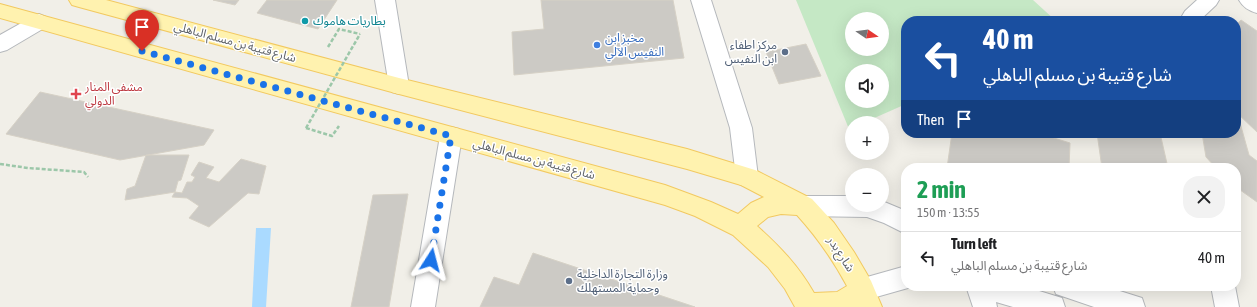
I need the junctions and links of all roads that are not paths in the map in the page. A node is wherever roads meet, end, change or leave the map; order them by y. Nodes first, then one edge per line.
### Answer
1 (79, 0) edge
2 (385, 0) edge
3 (1209, 0) edge
4 (1249, 0) edge
5 (704, 1) edge
6 (1257, 6) edge
7 (0, 11) edge
8 (1192, 16) dead end
9 (38, 22) junction
10 (0, 44) edge
11 (399, 86) junction
12 (451, 136) junction
13 (747, 177) junction
14 (804, 206) junction
15 (901, 220) edge
16 (741, 227) junction
17 (901, 280) edge
18 (980, 291) edge
19 (1000, 291) edge
20 (1081, 291) edge
21 (1224, 291) edge
22 (866, 298) edge
23 (809, 305) edge
24 (423, 307) edge
25 (985, 307) edge
26 (1053, 307) edge
27 (1133, 307) edge
28 (1227, 307) edge

1 - 11 main road, شارع قتيبة بن مسلم الباهلي
2 - 11 street
3 - 8 street
4 - 6 street
5 - 13 street
7 - 9 main road, شارع قتيبة بن مسلم الباهلي
9 - 10 street
9 - 12 main road, شارع قتيبة بن مسلم الباهلي
11 - 13 main road, شارع قتيبة بن مسلم الباهلي
12 - 16 main road, شارع قتيبة بن مسلم الباهلي
12 - 24 street
13 - 14 main road, شارع قتيبة بن مسلم الباهلي
14 - 15 street
14 - 16 main road
14 - 22 main road, شارع بدر
16 - 23 main road
17 - 22 street
18 - 25 street
19 - 26 street
20 - 27 street
21 - 28 street
22 - 23 main road

